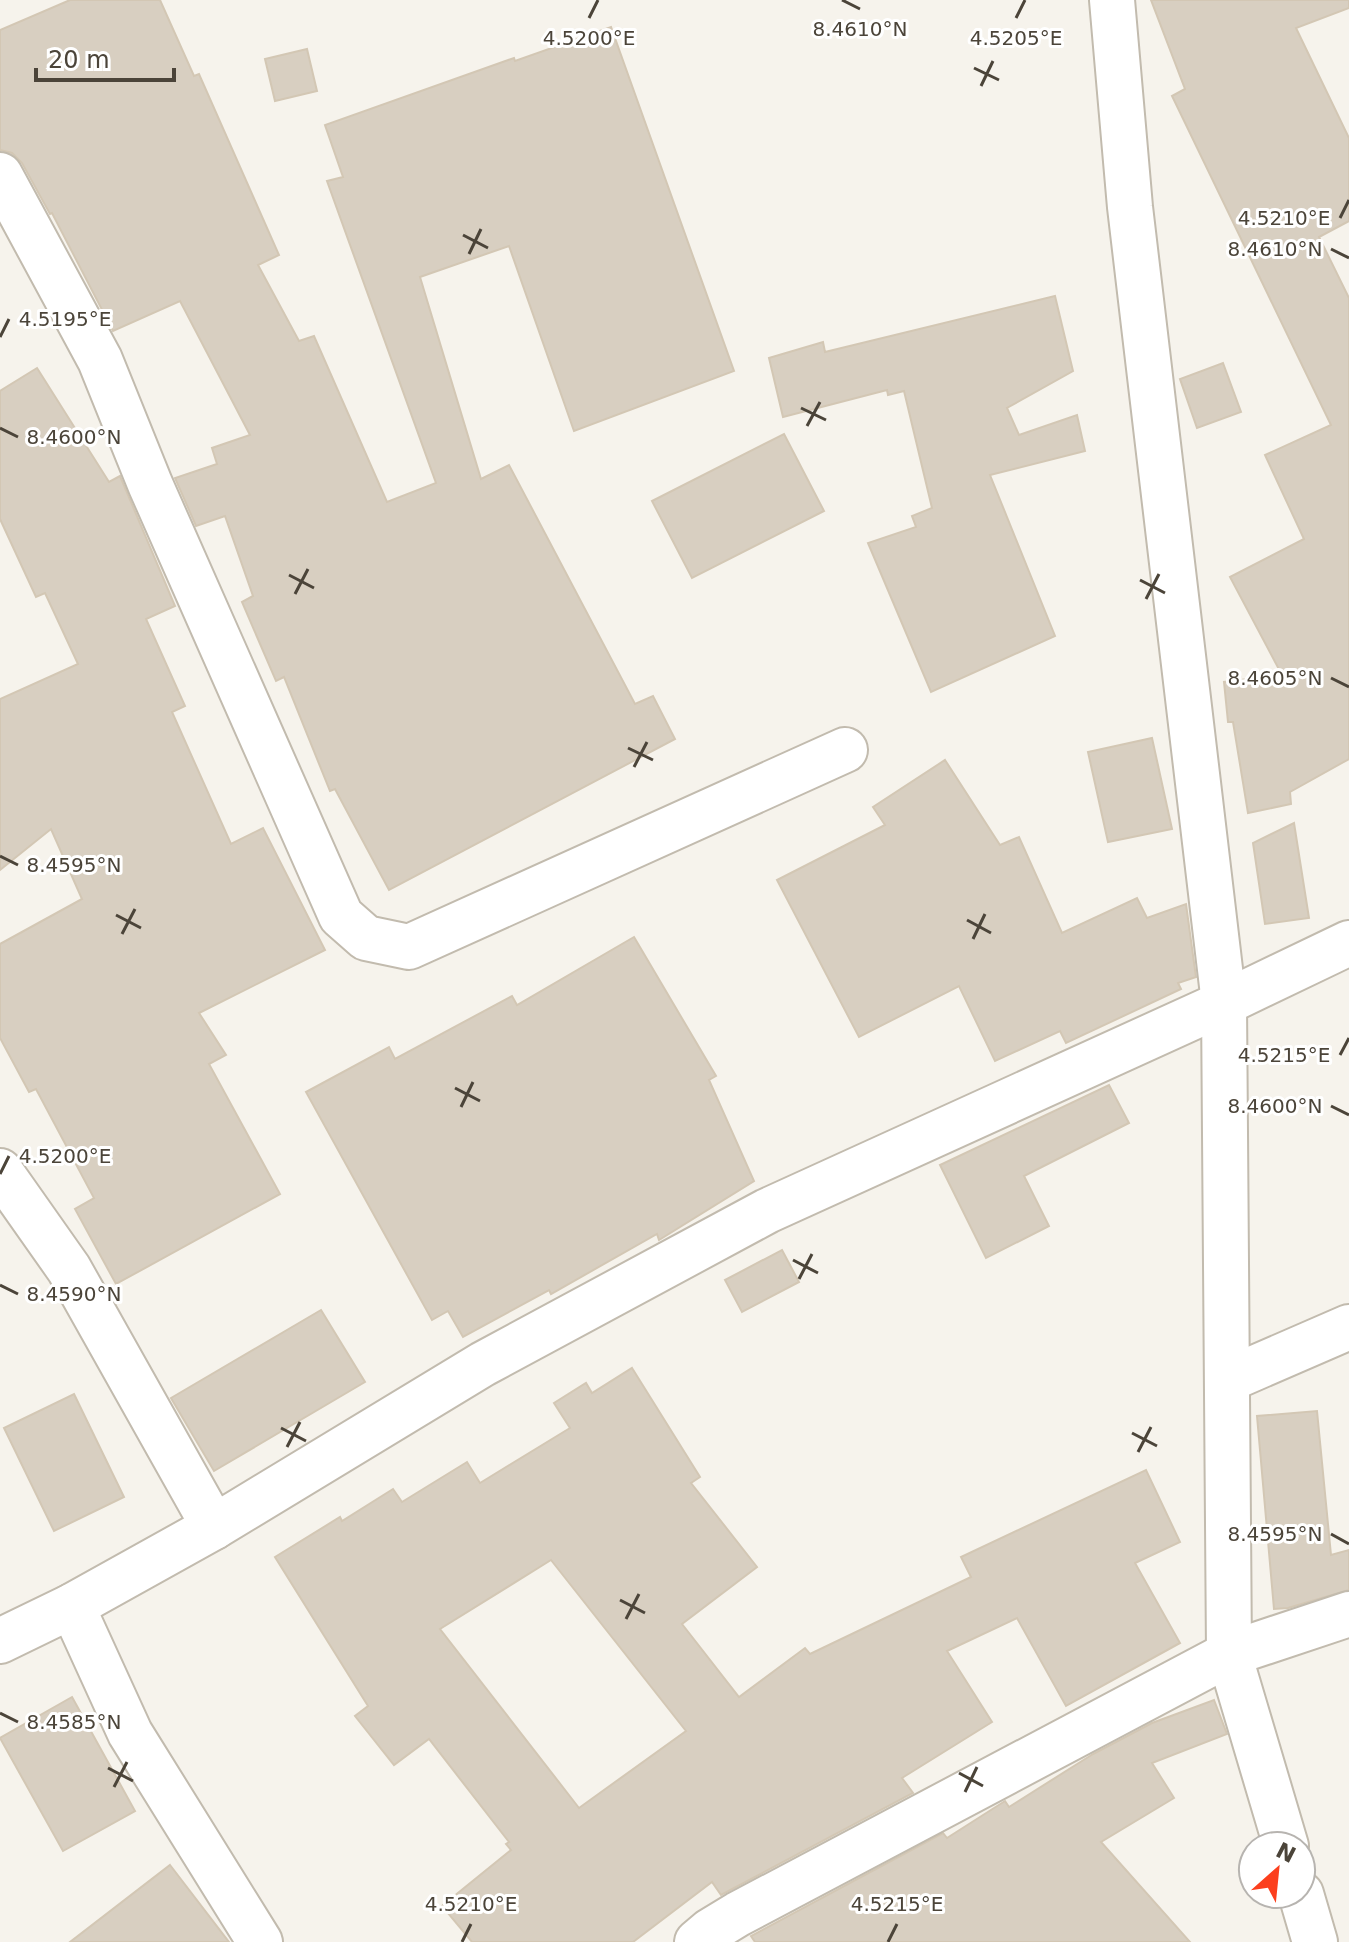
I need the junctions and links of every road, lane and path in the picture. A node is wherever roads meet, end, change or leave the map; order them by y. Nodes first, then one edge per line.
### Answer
1 (1112, 0) edge
2 (0, 175) edge
3 (845, 750) dead end
4 (1349, 943) edge
5 (1224, 1003) junction
6 (0, 1171) edge
7 (1349, 1327) edge
8 (1227, 1380) junction
9 (214, 1527) junction
10 (72, 1606) junction
11 (1349, 1614) edge
12 (0, 1641) edge
13 (1229, 1654) junction
14 (1281, 1830) edge
15 (1306, 1910) edge
16 (260, 1942) edge
17 (697, 1942) edge
18 (1315, 1942) edge

1 - 5 street
2 - 3 street
4 - 5 street
5 - 8 street
5 - 9 street
6 - 9 street
7 - 8 street
8 - 13 street
9 - 10 street
10 - 12 street
10 - 16 street
11 - 13 street
13 - 14 street
13 - 17 street
15 - 18 street

